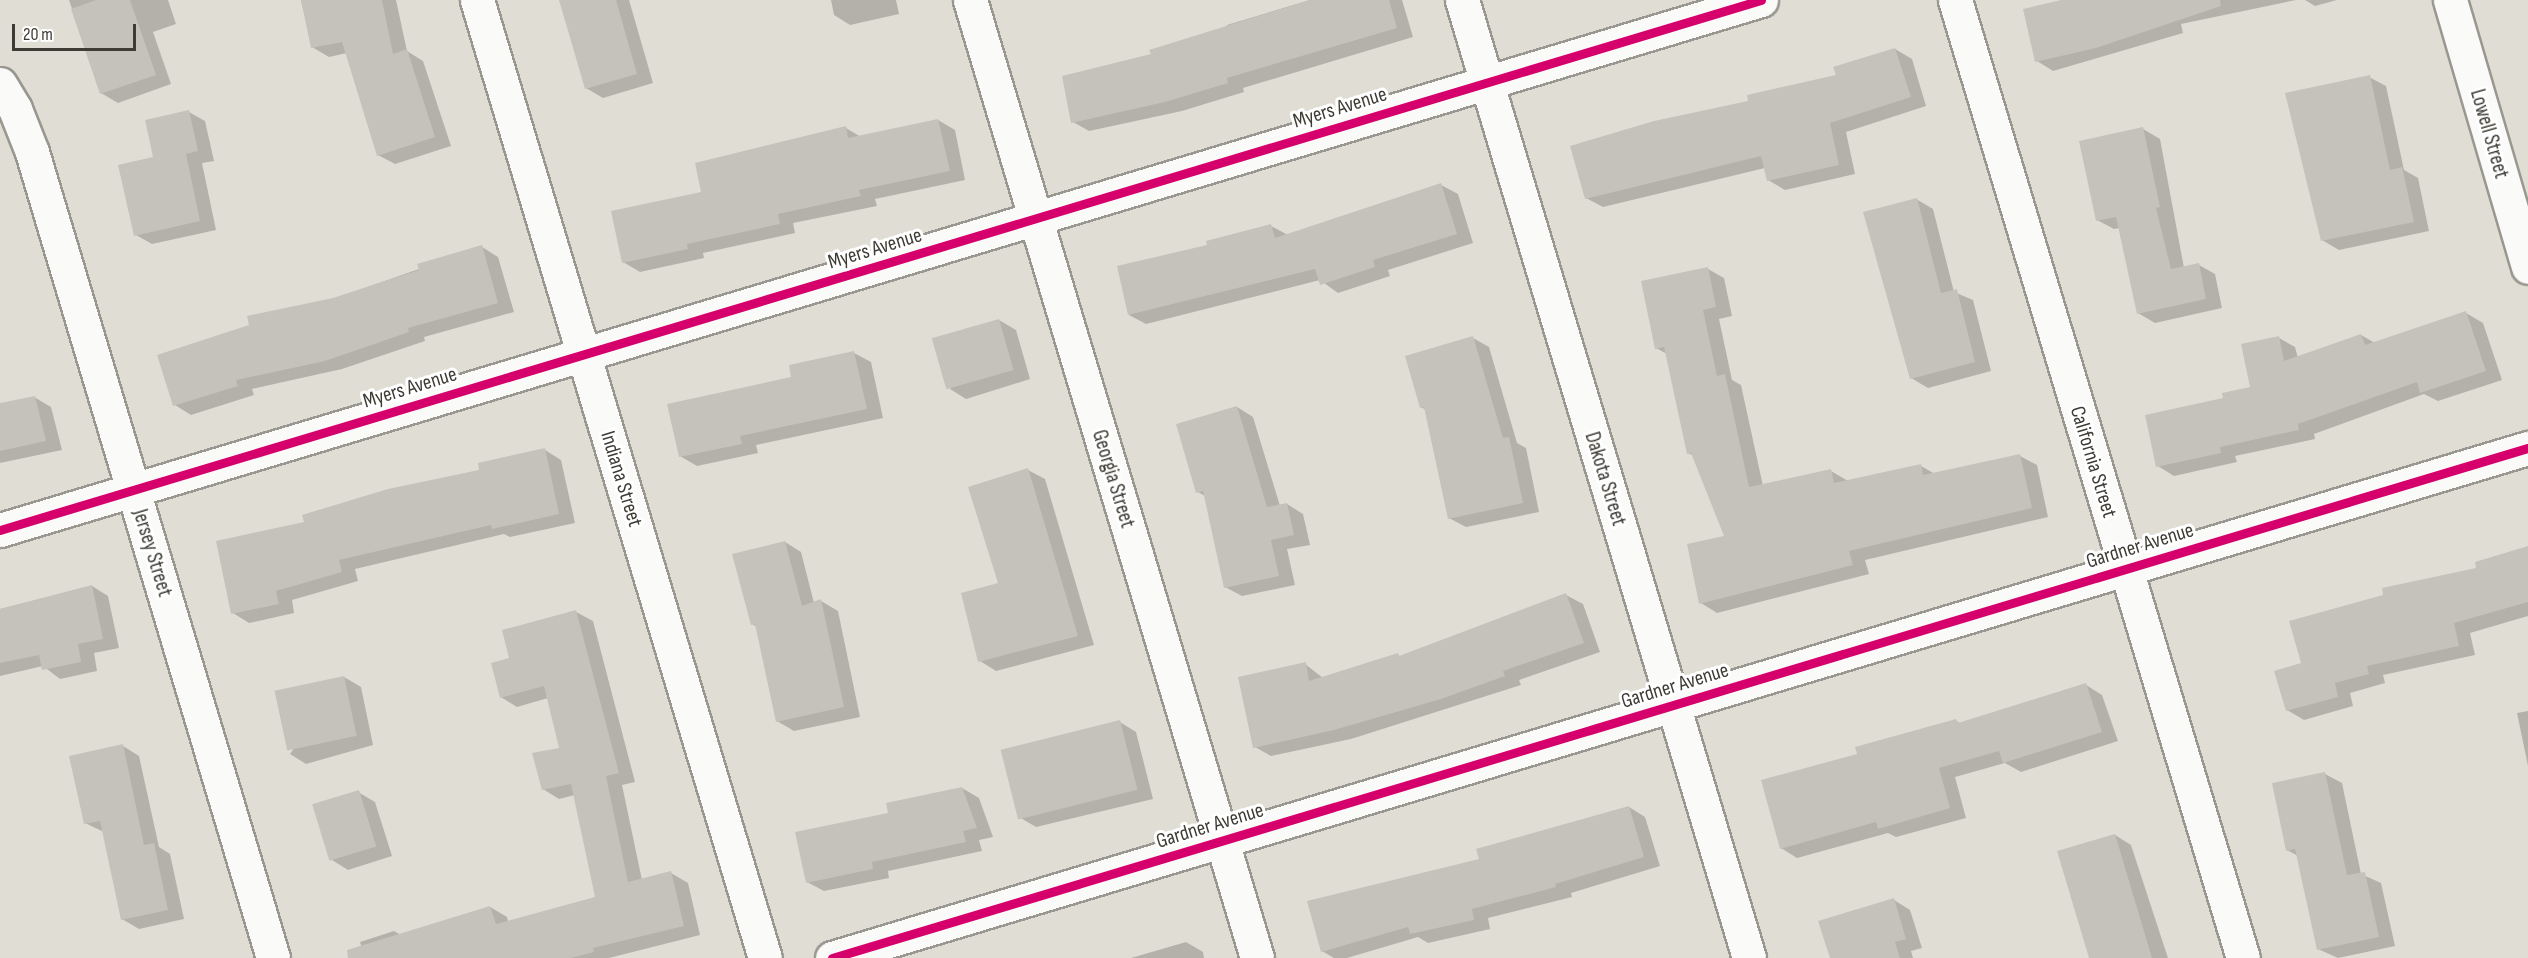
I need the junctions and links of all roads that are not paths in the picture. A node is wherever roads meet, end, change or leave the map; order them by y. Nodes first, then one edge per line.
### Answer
1 (477, 0) edge
2 (970, 0) edge
3 (1462, 0) edge
4 (1761, 0) edge
5 (1955, 0) edge
6 (2450, 0) edge
7 (1486, 82) junction
8 (0, 84) edge
9 (1036, 220) junction
10 (2528, 267) edge
11 (584, 355) junction
12 (2528, 448) edge
13 (133, 490) junction
14 (0, 530) edge
15 (2126, 569) junction
16 (1673, 706) junction
17 (1221, 841) junction
18 (273, 958) edge
19 (765, 958) edge
20 (832, 958) edge
21 (1257, 958) edge
22 (1749, 958) edge
23 (2243, 958) edge

1 - 11 street, Indiana Street
2 - 9 street, Georgia Street
3 - 7 street, Dakota Street
4 - 7 street, Myers Avenue
5 - 15 street, California Street
6 - 10 street, Lowell Street
7 - 9 street, Myers Avenue
7 - 16 street, Dakota Street
8 - 13 street, Jersey Street
9 - 11 street, Myers Avenue
9 - 17 street, Georgia Street
11 - 13 street, Myers Avenue
11 - 19 street, Indiana Street
12 - 15 street, Gardner Avenue
13 - 14 street, Myers Avenue
13 - 18 street, Jersey Street
15 - 16 street, Gardner Avenue
15 - 23 street, California Street
16 - 17 street, Gardner Avenue
16 - 22 street, Dakota Street
17 - 20 street, Gardner Avenue
17 - 21 street, Georgia Street

